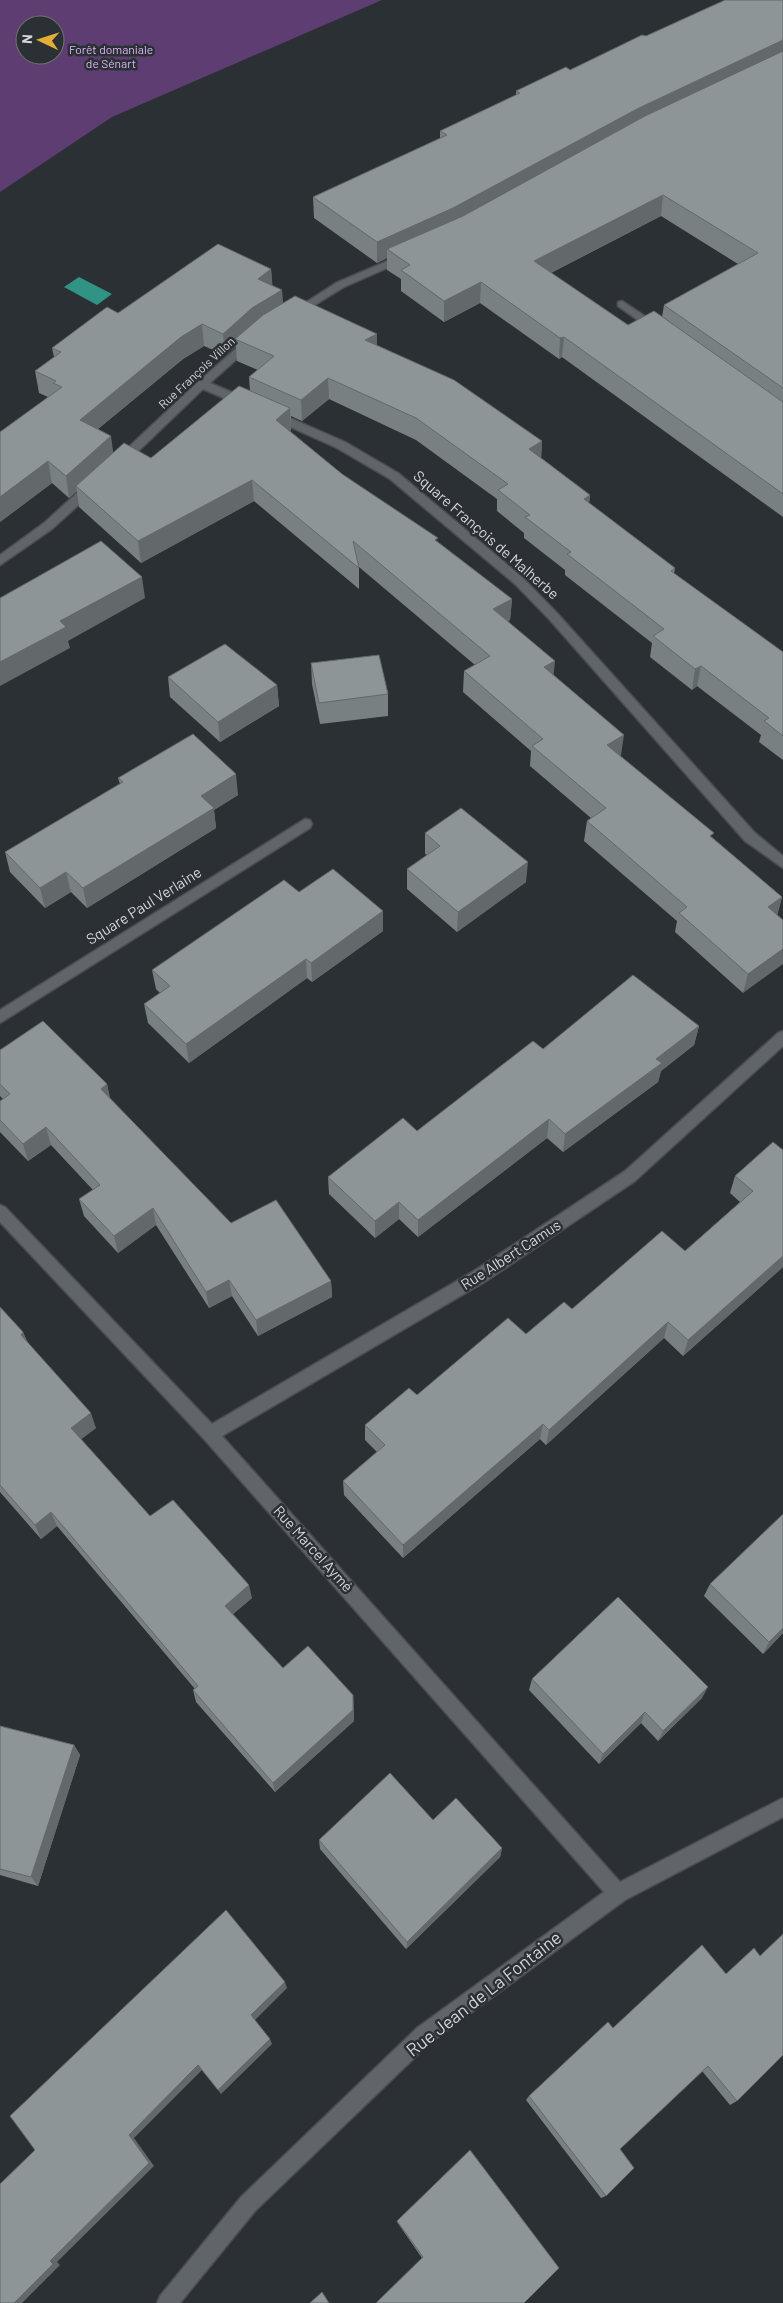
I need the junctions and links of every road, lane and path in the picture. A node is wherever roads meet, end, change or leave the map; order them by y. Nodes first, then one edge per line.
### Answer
1 (412, 253) edge
2 (622, 304) dead end
3 (284, 319) edge
4 (259, 334) edge
5 (668, 337) edge
6 (202, 384) junction
7 (114, 467) edge
8 (100, 480) edge
9 (0, 561) edge
10 (305, 824) dead end
11 (783, 863) edge
12 (0, 1016) edge
13 (783, 1037) edge
14 (0, 1212) edge
15 (210, 1434) junction
16 (783, 1807) edge
17 (618, 1893) junction
18 (166, 2303) edge

1 - 3 street
2 - 5 street
4 - 6 street, Rue François Villon
6 - 7 street, Rue François Villon
6 - 11 street, Square François de Malherbe
8 - 9 street
10 - 12 street, Square Paul Verlaine
13 - 15 street, Rue Albert Camus
14 - 15 street, Rue Marcel Aymé
15 - 17 street, Rue Marcel Aymé
16 - 17 street, Rue Jean de La Fontaine
17 - 18 street, Rue Jean de La Fontaine

